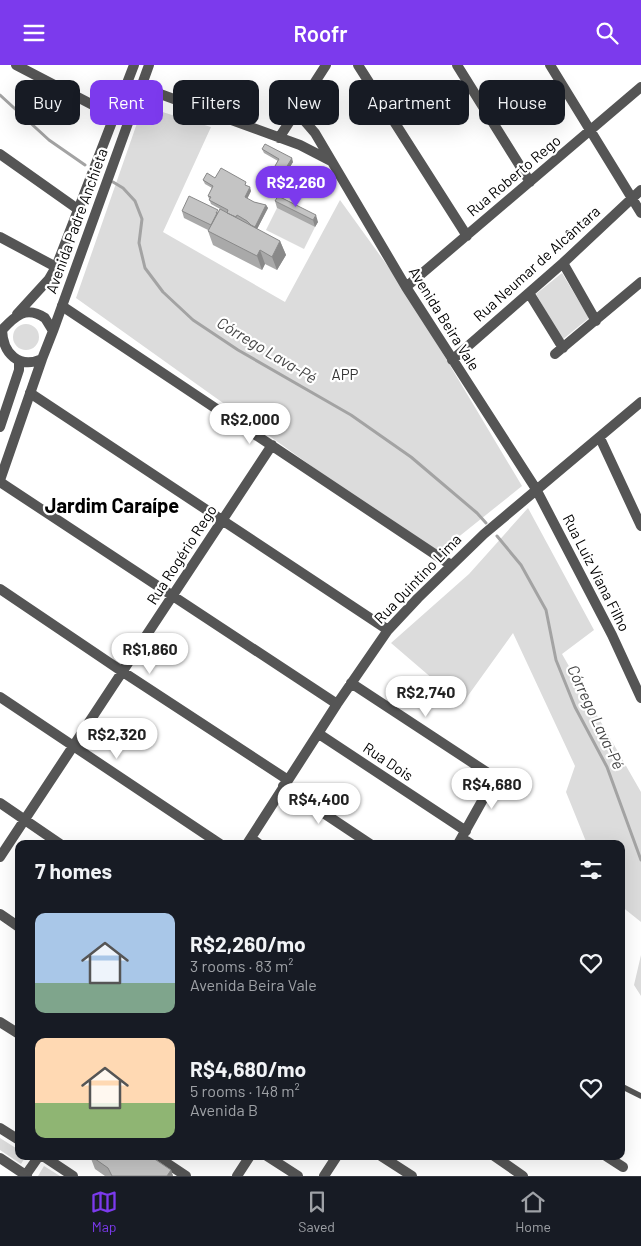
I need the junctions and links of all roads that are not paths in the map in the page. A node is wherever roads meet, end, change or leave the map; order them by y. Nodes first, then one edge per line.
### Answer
1 (16, 65) edge
2 (134, 65) edge
3 (149, 65) edge
4 (326, 65) edge
5 (358, 65) edge
6 (457, 65) edge
7 (550, 65) edge
8 (128, 80) edge
9 (144, 80) edge
10 (316, 80) edge
11 (641, 87) edge
12 (163, 95) edge
13 (90, 104) edge
14 (111, 125) edge
15 (127, 125) edge
16 (287, 125) edge
17 (308, 125) edge
18 (591, 131) junction
19 (279, 138) junction
20 (0, 154) edge
21 (332, 161) junction
22 (530, 182) junction
23 (641, 190) edge
24 (632, 198) junction
25 (80, 210) junction
26 (641, 213) edge
27 (467, 236) junction
28 (0, 237) edge
29 (563, 263) junction
30 (56, 267) junction
31 (641, 282) edge
32 (406, 287) junction
33 (529, 293) junction
34 (62, 306) junction
35 (17, 314) junction
36 (596, 321) junction
37 (1, 331) edge
38 (53, 331) junction
39 (0, 357) edge
40 (16, 359) junction
41 (42, 359) junction
42 (452, 360) junction
43 (30, 393) junction
44 (641, 402) edge
45 (0, 427) edge
46 (600, 438) junction
47 (272, 445) junction
48 (0, 481) edge
49 (536, 489) junction
50 (222, 520) junction
51 (641, 526) edge
52 (451, 565) junction
53 (0, 589) edge
54 (173, 596) junction
55 (388, 630) junction
56 (123, 673) junction
57 (351, 683) junction
58 (0, 697) edge
59 (641, 698) edge
60 (337, 703) junction
61 (318, 734) junction
62 (74, 746) junction
63 (285, 783) junction
64 (0, 803) edge
65 (24, 819) junction
66 (464, 839) edge
67 (54, 840) edge
68 (214, 840) edge
69 (253, 840) edge
70 (364, 840) edge
71 (0, 857) edge
72 (0, 914) edge
73 (15, 924) edge
74 (0, 1022) edge
75 (15, 1031) edge
76 (625, 1088) edge
77 (641, 1096) edge
78 (0, 1128) edge
79 (15, 1137) edge
80 (0, 1158) edge
81 (36, 1160) edge
82 (49, 1160) edge
83 (162, 1160) edge
84 (247, 1160) edge
85 (273, 1160) edge
86 (334, 1160) edge
87 (394, 1160) edge
88 (500, 1160) edge
89 (612, 1160) edge
90 (623, 1167) dead end
91 (26, 1176) edge
92 (73, 1176) edge
93 (186, 1176) edge
94 (237, 1176) edge
95 (298, 1176) edge
96 (324, 1176) edge
97 (412, 1176) edge
98 (522, 1176) edge

1 - 13 street
2 - 8 street, Avenida Padre Anchieta
3 - 9 street, Avenida Padre Anchieta
4 - 10 street
5 - 27 street
6 - 22 street
7 - 18 street
11 - 18 street, Rua Roberto Rego
12 - 19 street
14 - 25 street, Avenida Padre Anchieta
15 - 34 street, Avenida Padre Anchieta
16 - 19 street
17 - 21 street, Avenida Beira Vale
18 - 22 street, Rua Roberto Rego
18 - 24 street
19 - 21 street
20 - 25 street
21 - 32 street, Avenida Beira Vale
22 - 27 street, Rua Roberto Rego
23 - 24 street, Rua Neumar de Alcântara
24 - 26 street
24 - 29 street, Rua Neumar de Alcântara
25 - 30 street, Avenida Padre Anchieta
27 - 32 street, Rua Roberto Rego
28 - 30 street
29 - 33 street, Rua Neumar de Alcântara
29 - 36 street
30 - 35 street, Avenida Padre Anchieta
31 - 36 street
32 - 42 street, Avenida Beira Vale
33 - 36 street
33 - 42 street, Rua Neumar de Alcântara
34 - 38 street, Avenida Padre Anchieta
34 - 47 street
35 - 37 street, Avenida Padre Anchieta
35 - 38 street
37 - 40 street, Avenida Padre Anchieta
38 - 41 street, Avenida Padre Anchieta
39 - 40 street
40 - 41 street
40 - 45 street
41 - 43 street, Avenida Padre Anchieta
42 - 49 street, Avenida Beira Vale
43 - 48 street, Avenida Padre Anchieta
43 - 50 street
44 - 46 street, Rua Quintino Lima
46 - 49 street, Rua Quintino Lima
46 - 51 street
47 - 50 street, Rua Rogério Rego
47 - 52 street
48 - 54 street
49 - 52 street, Rua Quintino Lima
49 - 59 street, Rua Luiz Viana Filho
50 - 54 street, Rua Rogério Rego
50 - 55 street
52 - 55 street, Rua Quintino Lima
53 - 56 street
54 - 56 street, Rua Rogério Rego
54 - 60 street
55 - 57 street, Rua Quintino Lima
56 - 62 street, Rua Rogério Rego
56 - 63 street
57 - 60 street, Rua Quintino Lima
57 - 66 street
58 - 62 street
60 - 61 street, Rua Quintino Lima
61 - 63 street, Rua Quintino Lima
61 - 66 street, Rua Dois
62 - 65 street, Rua Rogério Rego
62 - 68 street
63 - 69 street, Rua Quintino Lima
63 - 70 street
64 - 65 street
65 - 67 street
65 - 71 street, Rua Rogério Rego
72 - 73 street
74 - 75 street
76 - 77 lane
78 - 79 street
80 - 91 street
81 - 91 street
82 - 92 street
83 - 93 street
84 - 94 street
85 - 95 street
86 - 96 street
87 - 97 street
88 - 98 street
89 - 90 street

